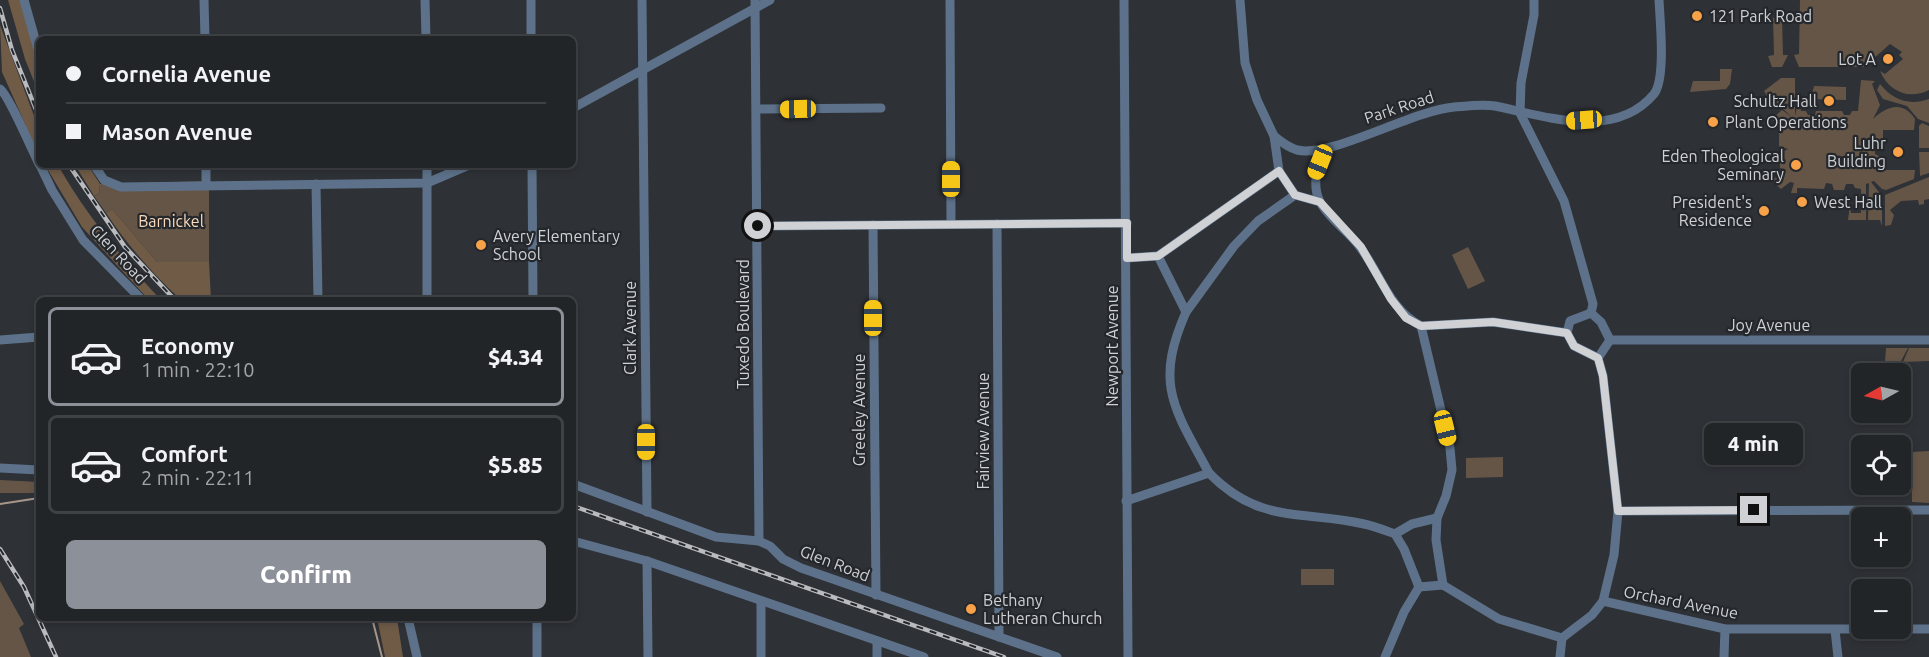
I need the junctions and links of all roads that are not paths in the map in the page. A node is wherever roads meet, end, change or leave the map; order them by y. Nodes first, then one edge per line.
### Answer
1 (24, 0) edge
2 (204, 0) edge
3 (426, 0) edge
4 (531, 0) edge
5 (642, 0) edge
6 (770, 0) edge
7 (950, 0) edge
8 (1124, 0) edge
9 (1240, 0) edge
10 (1534, 0) edge
11 (1659, 0) edge
12 (755, 4) edge
13 (205, 36) edge
14 (426, 36) edge
15 (531, 36) edge
16 (36, 42) edge
17 (643, 69) junction
18 (0, 89) edge
19 (576, 106) edge
20 (881, 108) dead end
21 (757, 110) junction
22 (1520, 113) junction
23 (1274, 136) junction
24 (1325, 149) junction
25 (36, 158) edge
26 (41, 168) edge
27 (96, 168) edge
28 (206, 168) edge
29 (427, 168) edge
30 (462, 168) edge
31 (532, 168) edge
32 (1279, 171) junction
33 (427, 183) junction
34 (316, 184) junction
35 (206, 185) junction
36 (1295, 195) junction
37 (1320, 202) junction
38 (1127, 223) junction
39 (951, 224) junction
40 (997, 224) junction
41 (873, 225) junction
42 (758, 226) junction
43 (1158, 256) junction
44 (1127, 258) junction
45 (138, 297) edge
46 (318, 297) edge
47 (427, 297) edge
48 (533, 297) edge
49 (1186, 312) junction
50 (1591, 313) junction
51 (1421, 326) junction
52 (1567, 333) junction
53 (36, 337) edge
54 (0, 340) edge
55 (1610, 340) junction
56 (1929, 340) edge
57 (1598, 358) junction
58 (0, 468) edge
59 (36, 470) edge
60 (1209, 473) junction
61 (576, 485) edge
62 (1126, 501) junction
63 (1929, 510) edge
64 (1618, 511) junction
65 (647, 512) junction
66 (1437, 518) junction
67 (1395, 534) junction
68 (759, 541) junction
69 (576, 542) edge
70 (648, 561) junction
71 (1443, 585) junction
72 (1419, 587) junction
73 (876, 595) junction
74 (760, 601) junction
75 (1603, 601) junction
76 (409, 621) edge
77 (537, 621) edge
78 (1725, 629) junction
79 (1929, 629) edge
80 (1835, 630) junction
81 (999, 637) junction
82 (1562, 638) junction
83 (877, 641) junction
84 (417, 657) edge
85 (537, 657) edge
86 (648, 657) edge
87 (761, 657) edge
88 (877, 657) edge
89 (924, 657) edge
90 (1057, 657) edge
91 (1128, 657) edge
92 (1385, 657) edge
93 (1560, 657) edge
94 (1724, 657) edge
95 (1838, 657) edge

1 - 16 street
2 - 13 street
3 - 14 street
4 - 15 street
5 - 17 street, Clark Avenue
6 - 12 street
7 - 39 street
8 - 38 street, Newport Avenue
9 - 23 street
10 - 22 street
11 - 22 street, Park Road
12 - 17 street
12 - 21 street, Tuxedo Boulevard
17 - 19 street
17 - 65 street, Clark Avenue
18 - 25 street, Glen Road
20 - 21 street
21 - 42 street, Tuxedo Boulevard
22 - 24 street, Park Road
22 - 50 street
23 - 24 street, Park Road
23 - 32 street
24 - 37 street
26 - 45 street, Glen Road
27 - 35 street
28 - 35 street
29 - 33 street
30 - 33 street
31 - 48 street
32 - 36 street
32 - 43 street
33 - 34 street
33 - 47 street
34 - 35 street
34 - 46 street
36 - 37 street
36 - 49 street
37 - 51 street
38 - 40 street
38 - 44 street, Newport Avenue
39 - 40 street
39 - 41 street
40 - 81 street, Fairview Avenue
41 - 42 street
41 - 73 street, Greeley Avenue
42 - 68 street, Tuxedo Boulevard
43 - 44 street
43 - 49 street
44 - 62 street, Newport Avenue
49 - 60 street
50 - 52 street
50 - 55 street
51 - 52 street
51 - 66 street
52 - 57 street
53 - 54 street
55 - 56 street, Joy Avenue
55 - 57 street
57 - 64 street
58 - 59 street
60 - 62 street
60 - 67 street
61 - 65 street
62 - 91 street, Newport Avenue
63 - 64 street
64 - 75 street
65 - 68 street
66 - 67 street
66 - 71 street
67 - 72 street
68 - 73 street, Glen Road
69 - 70 street
70 - 74 street
70 - 86 street
71 - 72 street
71 - 82 street
72 - 92 street
73 - 81 street, Glen Road
74 - 83 street
74 - 87 street
75 - 78 street, Orchard Avenue
75 - 82 street, Orchard Avenue
76 - 84 street
77 - 85 street
78 - 80 street, Orchard Avenue
78 - 94 street
79 - 80 street, Orchard Avenue
80 - 95 street
81 - 90 street, Glen Road
82 - 93 street
83 - 88 street
83 - 89 street

